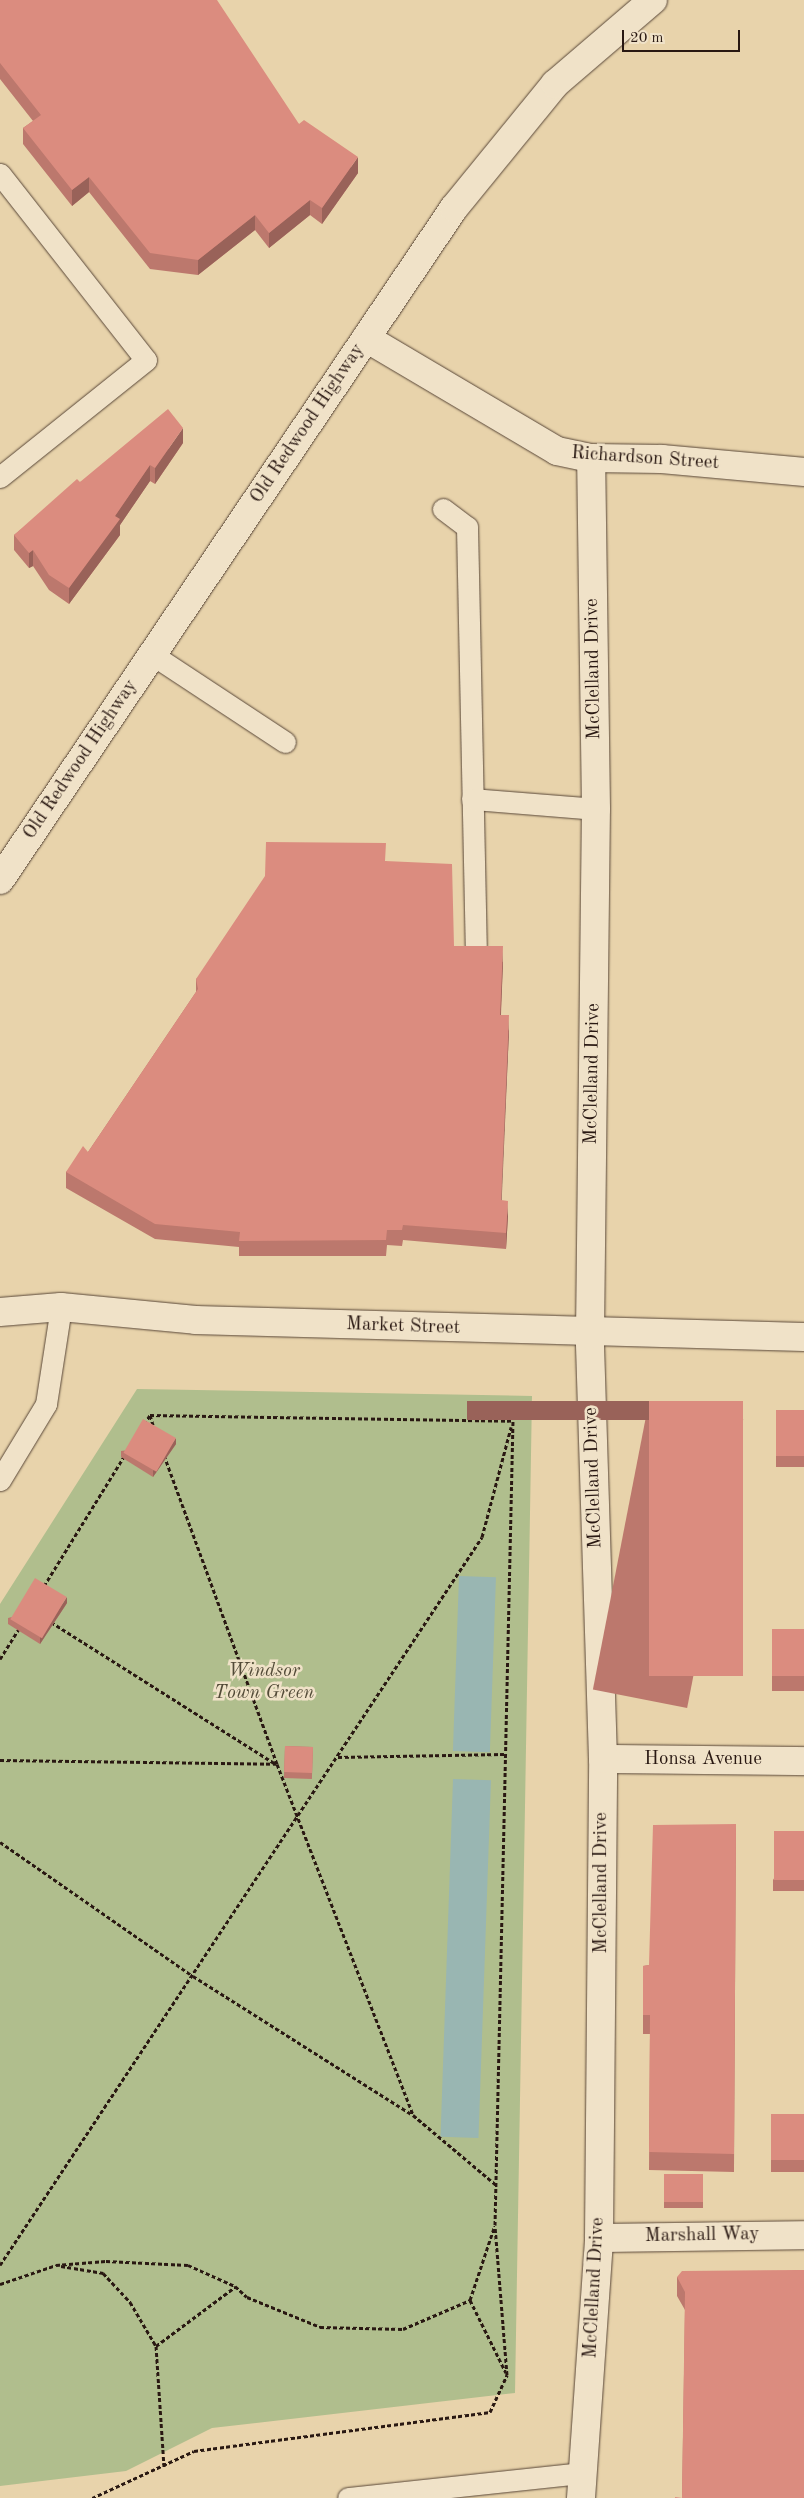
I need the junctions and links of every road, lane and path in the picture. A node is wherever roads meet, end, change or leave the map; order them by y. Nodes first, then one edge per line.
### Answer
1 (653, 0) edge
2 (0, 174) edge
3 (366, 338) junction
4 (591, 458) junction
5 (804, 472) edge
6 (0, 477) edge
7 (442, 510) dead end
8 (153, 655) junction
9 (285, 742) dead end
10 (472, 799) junction
11 (596, 809) junction
12 (0, 880) edge
13 (476, 945) edge
14 (61, 1307) junction
15 (1, 1311) edge
16 (590, 1334) junction
17 (804, 1337) edge
18 (150, 1415) junction
19 (513, 1421) junction
20 (139, 1432) edge
21 (156, 1433) edge
22 (129, 1448) edge
23 (163, 1451) edge
24 (0, 1480) edge
25 (41, 1592) edge
26 (47, 1619) edge
27 (20, 1626) edge
28 (0, 1659) edge
29 (504, 1754) junction
30 (337, 1757) junction
31 (603, 1759) junction
32 (0, 1760) edge
33 (804, 1760) edge
34 (276, 1764) junction
35 (298, 1816) junction
36 (0, 1842) edge
37 (193, 1976) junction
38 (413, 2115) junction
39 (496, 2185) junction
40 (495, 2225) junction
41 (804, 2235) edge
42 (599, 2238) junction
43 (56, 2265) junction
44 (0, 2266) edge
45 (0, 2284) edge
46 (235, 2286) junction
47 (470, 2300) junction
48 (156, 2346) junction
49 (507, 2375) junction
50 (164, 2468) junction
51 (582, 2486) edge
52 (92, 2498) edge
53 (348, 2498) edge

1 - 3 street, Old Redwood Highway
2 - 6 lane
3 - 4 street, Richardson Street
3 - 8 street, Old Redwood Highway
4 - 5 street, Richardson Street
4 - 11 street, McClelland Drive
7 - 10 lane
8 - 9 lane
8 - 12 street, Old Redwood Highway
10 - 11 lane
10 - 13 lane
11 - 16 street, McClelland Drive
14 - 15 street, Market Street
14 - 16 street, Market Street
14 - 24 lane
16 - 17 street, Market Street
16 - 31 street, McClelland Drive
18 - 19 path
18 - 20 path
18 - 21 path
19 - 29 path
19 - 30 path
22 - 25 path
23 - 34 path
26 - 34 path
27 - 28 path
29 - 30 path
29 - 39 path
30 - 35 path
31 - 33 street, Honsa Avenue
31 - 42 street, McClelland Drive
32 - 34 path
34 - 35 path
35 - 37 path
35 - 38 path
36 - 37 path
37 - 38 path
37 - 44 path
38 - 39 path
39 - 40 path
40 - 47 path
40 - 49 path
41 - 42 street, Marshall Way
42 - 51 street, McClelland Drive
43 - 45 path
43 - 46 path
43 - 48 path
46 - 47 path
46 - 48 path
47 - 49 path
48 - 50 path
49 - 50 path
50 - 52 path
51 - 53 lane

